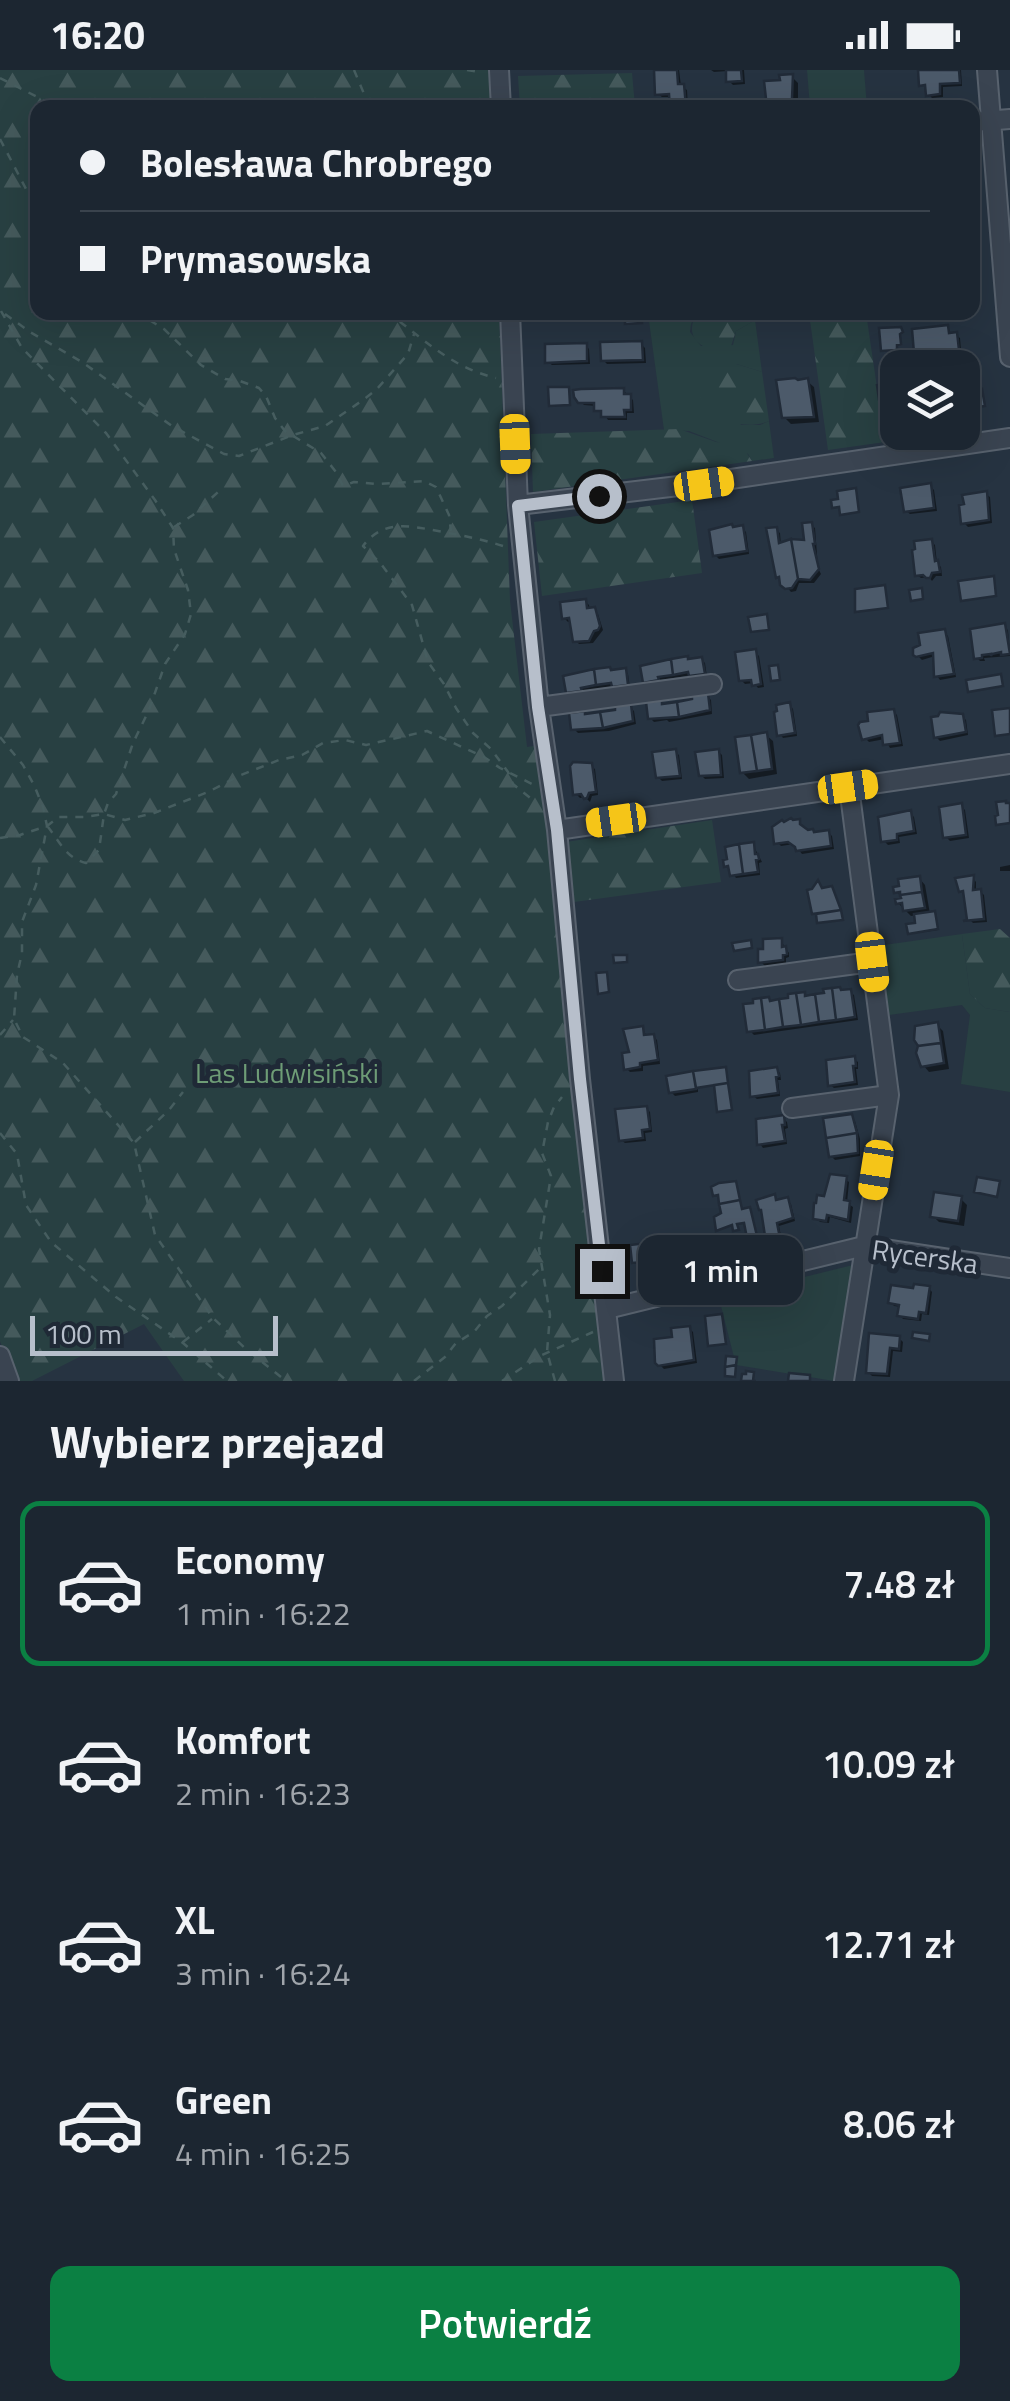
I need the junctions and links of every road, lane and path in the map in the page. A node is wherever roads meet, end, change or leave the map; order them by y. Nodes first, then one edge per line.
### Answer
1 (354, 70) edge
2 (499, 70) edge
3 (987, 70) edge
4 (0, 78) edge
5 (43, 100) edge
6 (367, 100) edge
7 (501, 100) edge
8 (1010, 119) edge
9 (981, 122) edge
10 (0, 139) edge
11 (30, 192) edge
12 (0, 311) edge
13 (149, 320) edge
14 (397, 320) edge
15 (510, 320) edge
16 (414, 334) junction
17 (1010, 356) edge
18 (512, 382) junction
19 (293, 435) junction
20 (1010, 438) edge
21 (218, 492) dead end
22 (518, 506) junction
23 (173, 528) junction
24 (452, 533) junction
25 (523, 551) junction
26 (712, 684) dead end
27 (538, 707) junction
28 (0, 737) edge
29 (1010, 764) edge
30 (508, 772) junction
31 (848, 787) junction
32 (553, 800) junction
33 (104, 814) junction
34 (47, 826) junction
35 (557, 830) junction
36 (0, 838) edge
37 (872, 962) junction
38 (738, 980) dead end
39 (14, 1019) junction
40 (0, 1035) edge
41 (580, 1079) junction
42 (183, 1092) dead end
43 (889, 1095) junction
44 (792, 1108) dead end
45 (0, 1133) edge
46 (134, 1143) junction
47 (864, 1246) junction
48 (542, 1266) junction
49 (1010, 1268) edge
50 (213, 1318) junction
51 (608, 1318) junction
52 (183, 1343) junction
53 (547, 1352) junction
54 (0, 1356) edge
55 (8, 1381) edge
56 (226, 1381) edge
57 (286, 1381) edge
58 (414, 1381) edge
59 (502, 1381) edge
60 (554, 1381) edge
61 (614, 1381) edge
62 (844, 1381) edge

1 - 6 path
2 - 7 street
3 - 9 street
4 - 5 path
8 - 9 street
9 - 17 street
10 - 11 path
12 - 19 path
12 - 23 path
13 - 19 path
14 - 16 path
15 - 18 street
16 - 18 path
16 - 19 path
18 - 22 street
19 - 24 path
20 - 22 street
21 - 23 path
22 - 25 street
23 - 33 path
24 - 25 path
24 - 30 path
25 - 27 street
26 - 27 street
27 - 32 street
28 - 34 path
29 - 31 street
30 - 32 path
30 - 32 path
30 - 33 path
31 - 35 street
31 - 37 street
32 - 35 street
33 - 34 path
33 - 34 path
34 - 36 path
34 - 39 path
35 - 41 street
37 - 38 street
37 - 43 street
39 - 40 path
39 - 46 path
41 - 48 path
41 - 51 street
42 - 46 path
43 - 44 street
43 - 47 street
45 - 52 path
46 - 50 path
47 - 49 street, Rycerska
47 - 51 street, Rycerska
47 - 62 street
48 - 53 path
48 - 58 path
50 - 52 path
50 - 57 path
51 - 53 path
51 - 61 street
52 - 56 path
53 - 59 path
53 - 60 path
54 - 55 street

